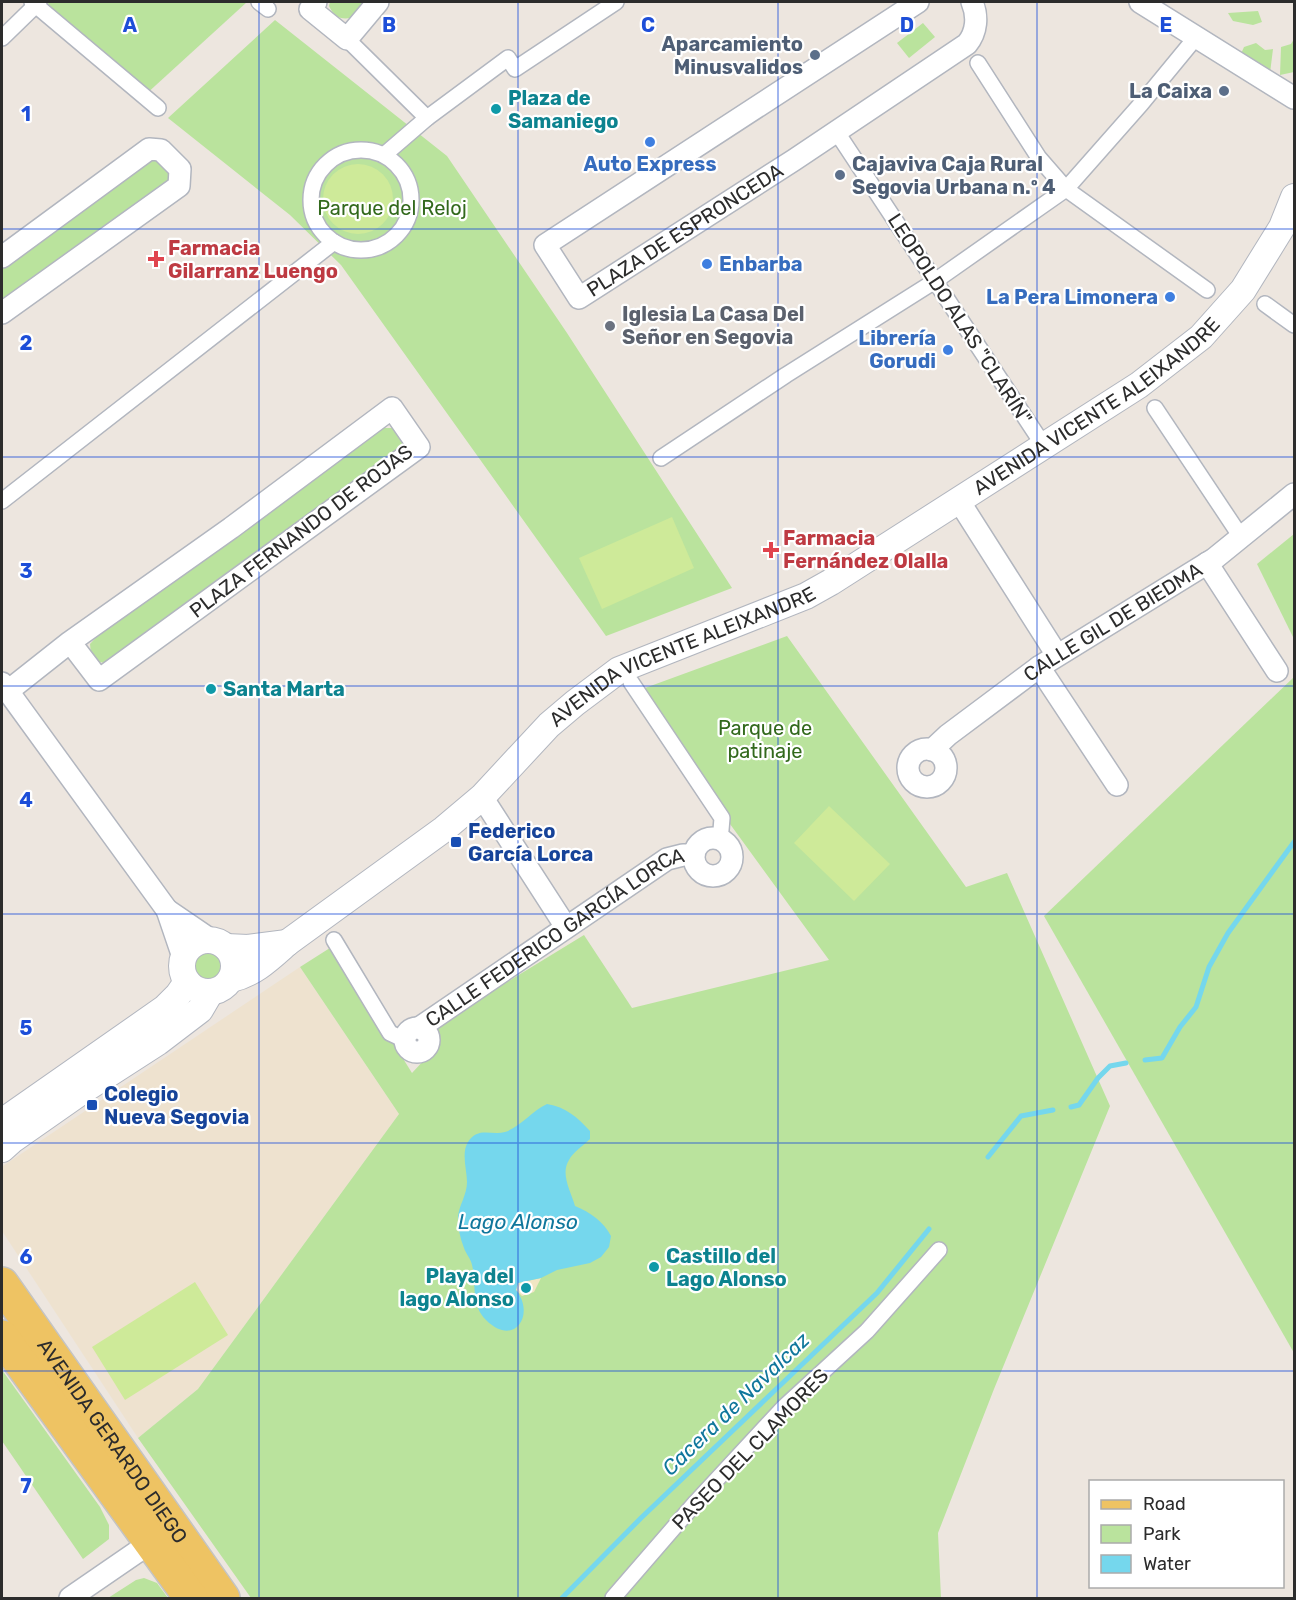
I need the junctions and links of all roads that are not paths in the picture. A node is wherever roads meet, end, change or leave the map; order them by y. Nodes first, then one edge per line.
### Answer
1 (316, 2) edge
2 (378, 2) edge
3 (616, 2) edge
4 (918, 2) edge
5 (972, 2) edge
6 (1140, 2) edge
7 (36, 3) edge
8 (1197, 36) junction
9 (2, 38) edge
10 (347, 39) junction
11 (978, 63) dead end
12 (1294, 78) edge
13 (1272, 82) junction
14 (1294, 98) edge
15 (158, 108) dead end
16 (427, 118) junction
17 (836, 131) junction
18 (384, 155) junction
19 (1066, 189) junction
20 (1294, 197) edge
21 (334, 242) junction
22 (2, 257) edge
23 (935, 281) junction
24 (1207, 290) dead end
25 (1265, 304) dead end
26 (2, 313) edge
27 (1294, 325) edge
28 (1155, 408) dead end
29 (1044, 446) junction
30 (662, 458) dead end
31 (1294, 494) edge
32 (2, 501) edge
33 (959, 501) junction
34 (1240, 537) junction
35 (1207, 563) junction
36 (70, 642) junction
37 (1057, 655) junction
38 (1039, 667) junction
39 (1277, 671) dead end
40 (631, 682) dead end
41 (4, 687) edge
42 (932, 750) dead end
43 (1117, 785) dead end
44 (482, 797) junction
45 (717, 838) junction
46 (694, 855) junction
47 (167, 910) junction
48 (566, 927) junction
49 (334, 940) dead end
50 (287, 943) junction
51 (218, 944) junction
52 (183, 957) junction
53 (209, 985) junction
54 (412, 1034) joint
55 (2, 1122) edge
56 (2, 1149) edge
57 (939, 1250) dead end
58 (2, 1284) edge
59 (2, 1337) edge
60 (150, 1543) junction
61 (70, 1599) edge
62 (191, 1599) edge
63 (223, 1599) edge
64 (613, 1599) edge

1 - 10 street
2 - 10 street
3 - 16 street
4 - 17 street, PLAZA DE ESPRONCEDA
5 - 17 street, PLAZA DE ESPRONCEDA
6 - 8 street
7 - 9 street
7 - 15 street
8 - 13 street
8 - 19 street
10 - 16 street
11 - 19 street
12 - 13 street
13 - 14 street
16 - 18 street
17 - 23 street, LEOPOLDO ALAS "CLARÍN"
18 - 21 street
18 - 21 street
19 - 23 street
19 - 24 street
20 - 29 street, AVENIDA VICENTE ALEIXANDRE
21 - 32 street
22 - 26 street
23 - 29 street, LEOPOLDO ALAS "CLARÍN"
23 - 30 street
25 - 27 street
28 - 34 street
29 - 33 street, AVENIDA VICENTE ALEIXANDRE
31 - 34 street, CALLE GIL DE BIEDMA
33 - 37 street
33 - 44 street, AVENIDA VICENTE ALEIXANDRE
34 - 35 street, CALLE GIL DE BIEDMA
35 - 37 street, CALLE GIL DE BIEDMA
35 - 39 street
36 - 36 street, PLAZA FERNANDO DE ROJAS
36 - 41 street, PLAZA FERNANDO DE ROJAS
37 - 38 street, CALLE GIL DE BIEDMA
38 - 42 street, CALLE GIL DE BIEDMA
38 - 43 street
40 - 45 street
41 - 47 street
44 - 48 street
44 - 50 street, AVENIDA VICENTE ALEIXANDRE
45 - 46 street
45 - 46 street
46 - 48 street, CALLE FEDERICO GARCÍA LORCA
47 - 51 street
47 - 52 street
48 - 54 street, CALLE FEDERICO GARCÍA LORCA
49 - 54 street
50 - 51 street, AVENIDA VICENTE ALEIXANDRE
50 - 53 street, AVENIDA VICENTE ALEIXANDRE
51 - 52 street
51 - 53 street
52 - 53 street
53 - 55 street, AVENIDA VICENTE ALEIXANDRE
53 - 56 street, AVENIDA VICENTE ALEIXANDRE
57 - 64 street, PASEO DEL CLAMORES
58 - 63 main road, AVENIDA GERARDO DIEGO
59 - 60 main road, AVENIDA GERARDO DIEGO
60 - 61 street
60 - 62 main road, AVENIDA GERARDO DIEGO

